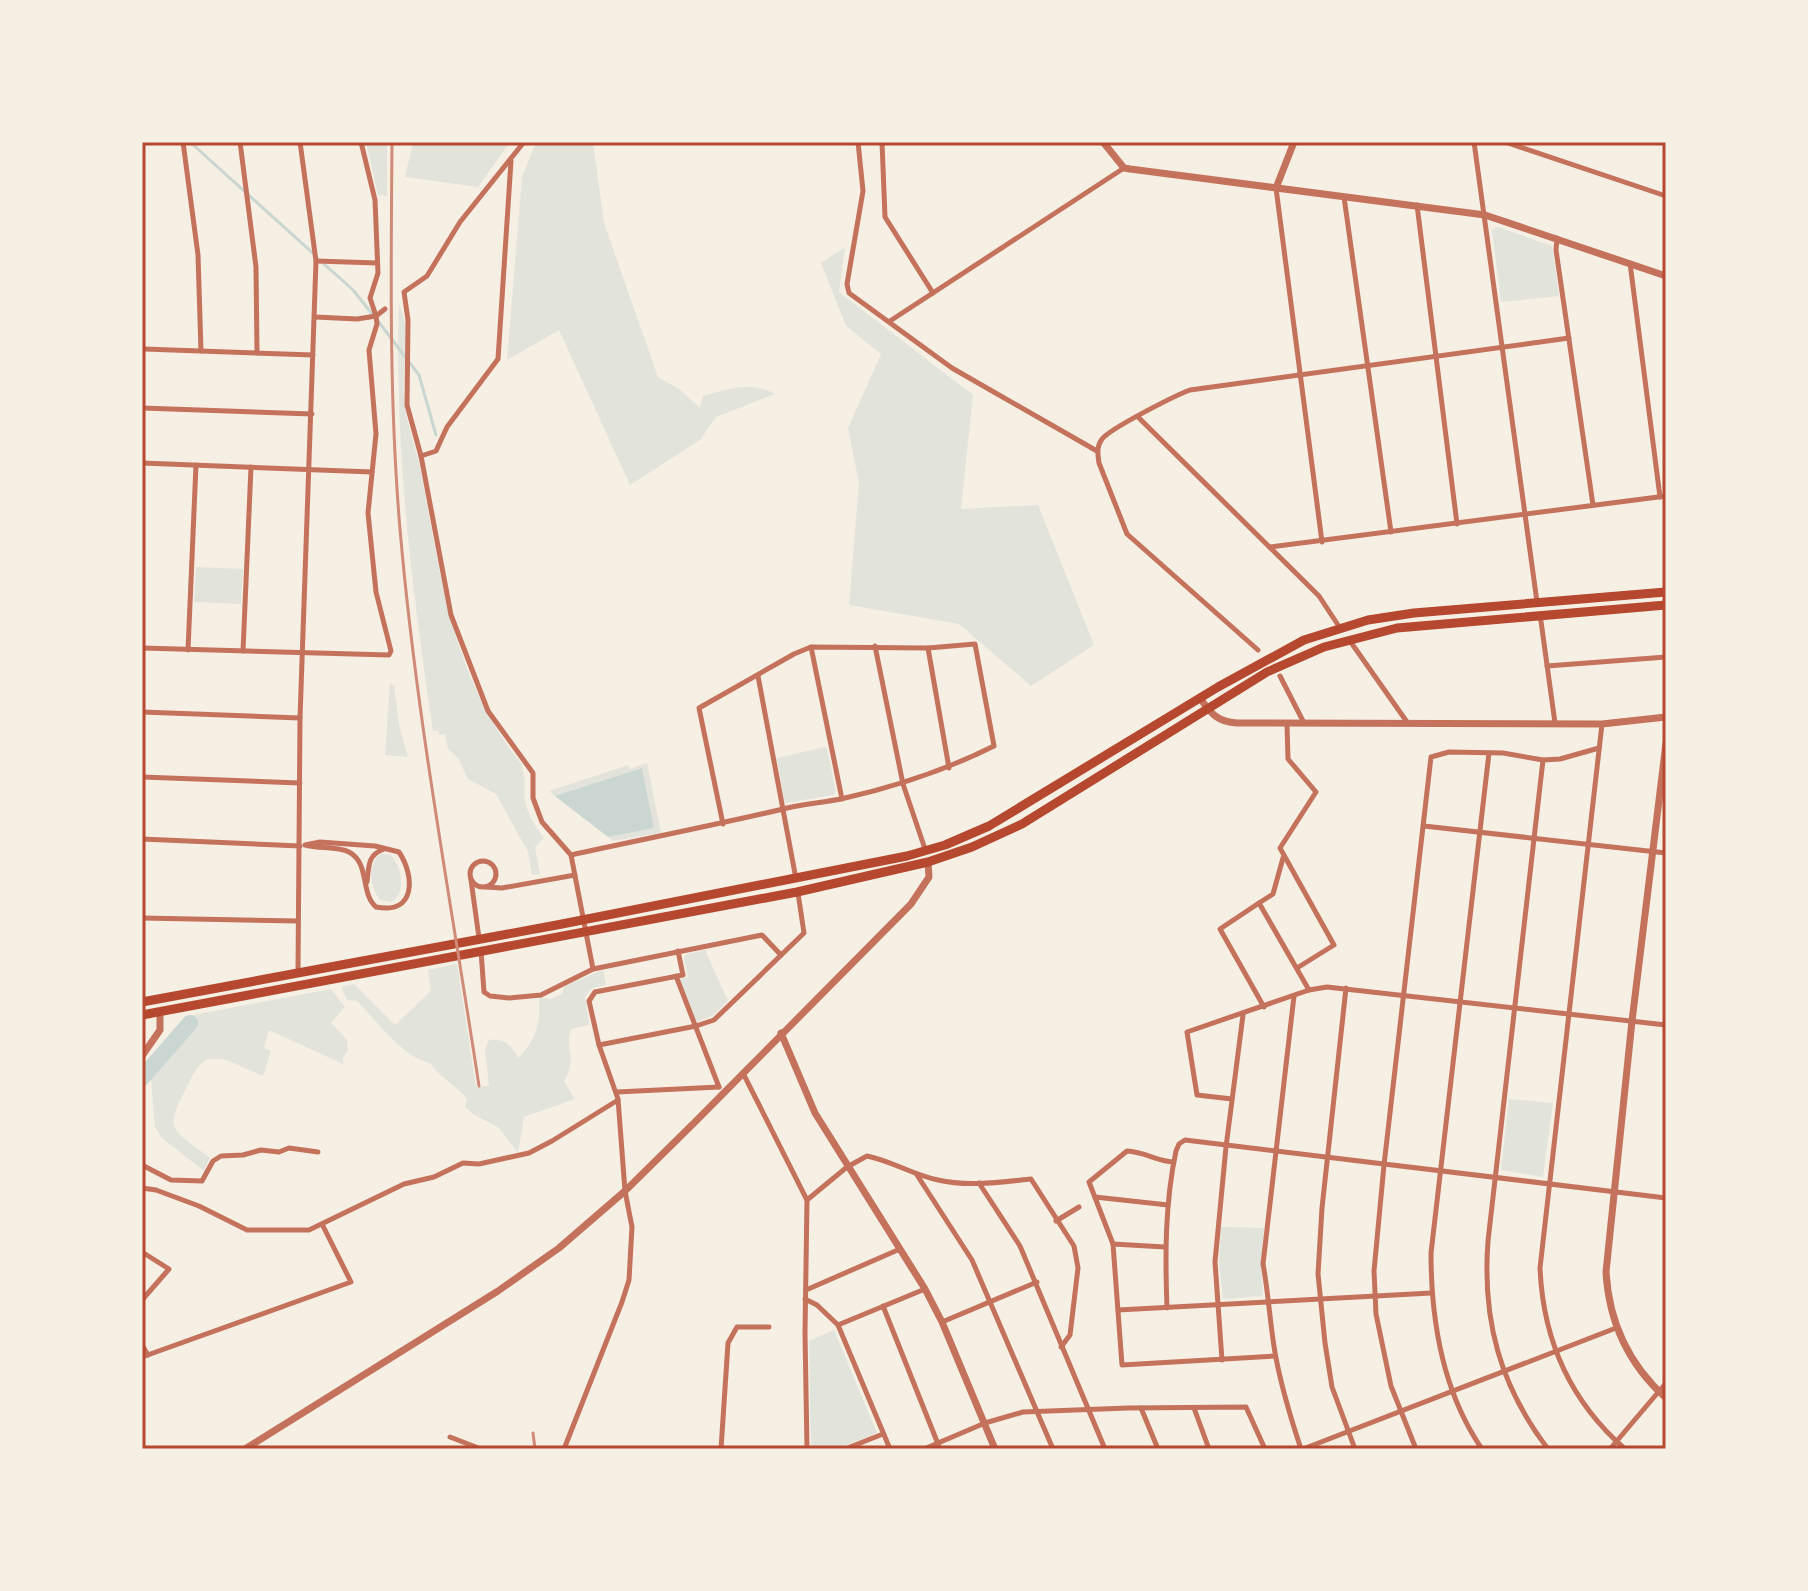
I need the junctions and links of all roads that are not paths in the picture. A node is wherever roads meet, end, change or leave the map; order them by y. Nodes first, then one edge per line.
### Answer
1 (183, 142) edge
2 (240, 142) edge
3 (300, 142) edge
4 (361, 142) edge
5 (524, 142) edge
6 (858, 142) edge
7 (882, 142) edge
8 (1103, 142) edge
9 (1294, 142) edge
10 (1474, 142) edge
11 (1505, 142) edge
12 (511, 160) junction
13 (1124, 168) junction
14 (1276, 188) junction
15 (1344, 196) junction
16 (1666, 196) edge
17 (1417, 205) junction
18 (1485, 215) junction
19 (1557, 238) junction
20 (316, 261) junction
21 (377, 263) junction
22 (1630, 263) junction
23 (1666, 276) edge
24 (142, 285) edge
25 (933, 293) junction
26 (385, 309) dead end
27 (376, 316) junction
28 (315, 317) junction
29 (890, 321) junction
30 (1569, 338) junction
31 (1503, 347) junction
32 (144, 349) edge
33 (201, 351) junction
34 (257, 353) junction
35 (313, 355) junction
36 (1436, 357) junction
37 (1367, 366) junction
38 (1300, 375) junction
39 (142, 397) edge
40 (142, 408) edge
41 (312, 414) junction
42 (1138, 417) junction
43 (1097, 451) junction
44 (421, 456) junction
45 (142, 463) edge
46 (196, 465) junction
47 (251, 467) junction
48 (309, 469) junction
49 (372, 472) junction
50 (1663, 496) edge
51 (1593, 505) junction
52 (1526, 514) junction
53 (1457, 524) junction
54 (1391, 532) junction
55 (1322, 542) junction
56 (1270, 547) junction
57 (1666, 592) edge
58 (1537, 602) junction
59 (1666, 605) edge
60 (1540, 614) junction
61 (1340, 628) junction
62 (1348, 639) junction
63 (875, 646) junction
64 (811, 647) junction
65 (142, 648) edge
66 (928, 648) junction
67 (188, 650) junction
68 (1258, 650) dead end
69 (243, 651) junction
70 (302, 653) junction
71 (1666, 657) edge
72 (1547, 666) junction
73 (758, 676) junction
74 (1280, 676) dead end
75 (1200, 698) junction
76 (1207, 708) junction
77 (142, 712) edge
78 (1666, 717) edge
79 (300, 718) junction
80 (1407, 722) junction
81 (1555, 723) junction
82 (1287, 724) junction
83 (1305, 724) junction
84 (1602, 724) junction
85 (1666, 743) edge
86 (1599, 748) junction
87 (1489, 753) junction
88 (1543, 760) junction
89 (949, 768) junction
90 (1664, 772) edge
91 (142, 777) edge
92 (300, 783) junction
93 (903, 784) junction
94 (842, 799) junction
95 (782, 809) junction
96 (723, 824) junction
97 (1424, 826) junction
98 (1480, 831) junction
99 (142, 839) edge
100 (1534, 839) junction
101 (1588, 844) junction
102 (302, 846) junction
103 (387, 848) junction
104 (925, 850) junction
105 (1652, 851) junction
106 (1666, 853) edge
107 (571, 855) junction
108 (1283, 858) junction
109 (928, 862) junction
110 (575, 875) junction
111 (470, 877) junction
112 (796, 879) junction
113 (366, 887) junction
114 (486, 887) junction
115 (797, 892) junction
116 (1259, 903) junction
117 (142, 918) edge
118 (583, 919) junction
119 (298, 921) junction
120 (585, 932) junction
121 (479, 938) junction
122 (481, 951) junction
123 (678, 951) junction
124 (781, 955) junction
125 (1297, 968) junction
126 (593, 969) junction
127 (298, 972) junction
128 (676, 976) junction
129 (300, 985) junction
130 (1346, 988) junction
131 (1309, 990) junction
132 (1404, 995) junction
133 (1294, 996) junction
134 (1460, 1001) junction
135 (142, 1002) edge
136 (1264, 1007) junction
137 (1515, 1007) junction
138 (160, 1012) junction
139 (1568, 1014) junction
140 (142, 1015) edge
141 (1243, 1015) junction
142 (1632, 1021) junction
143 (1666, 1025) edge
144 (696, 1026) junction
145 (781, 1033) junction
146 (599, 1045) junction
147 (142, 1056) edge
148 (743, 1072) junction
149 (720, 1091) junction
150 (618, 1096) junction
151 (1232, 1099) junction
152 (1226, 1147) junction
153 (318, 1152) dead end
154 (1276, 1152) junction
155 (1329, 1159) junction
156 (1174, 1162) junction
157 (142, 1165) edge
158 (1384, 1165) junction
159 (847, 1167) junction
160 (1440, 1172) junction
161 (917, 1174) junction
162 (1496, 1179) junction
163 (171, 1180) junction
164 (979, 1183) junction
165 (1549, 1183) junction
166 (142, 1188) edge
167 (156, 1190) junction
168 (625, 1191) junction
169 (1614, 1191) junction
170 (1095, 1197) junction
171 (1666, 1198) edge
172 (807, 1200) junction
173 (1168, 1205) junction
174 (1079, 1207) dead end
175 (1056, 1221) junction
176 (322, 1224) junction
177 (1113, 1244) junction
178 (1165, 1247) junction
179 (900, 1249) junction
180 (142, 1252) edge
181 (1037, 1282) junction
182 (925, 1289) junction
183 (806, 1290) junction
184 (1431, 1293) junction
185 (1375, 1296) junction
186 (805, 1299) junction
187 (1320, 1299) junction
188 (142, 1300) edge
189 (992, 1301) junction
190 (1270, 1302) junction
191 (883, 1306) junction
192 (1217, 1306) junction
193 (1167, 1308) junction
194 (1118, 1310) junction
195 (942, 1322) junction
196 (838, 1325) junction
197 (769, 1327) dead end
198 (1616, 1328) junction
199 (142, 1345) edge
200 (1061, 1347) junction
201 (1555, 1351) junction
202 (145, 1356) edge
203 (1275, 1356) junction
204 (1222, 1360) junction
205 (1503, 1373) junction
206 (1666, 1383) edge
207 (1658, 1391) junction
208 (1453, 1392) junction
209 (1666, 1398) edge
210 (1141, 1408) junction
211 (1194, 1408) junction
212 (1089, 1410) junction
213 (1038, 1412) junction
214 (1401, 1412) junction
215 (985, 1423) junction
216 (1348, 1432) junction
217 (883, 1434) junction
218 (450, 1437) dead end
219 (1616, 1442) junction
220 (939, 1446) edge
221 (245, 1449) edge
222 (481, 1449) edge
223 (564, 1449) edge
224 (721, 1449) edge
225 (807, 1449) edge
226 (845, 1449) edge
227 (890, 1449) edge
228 (924, 1449) edge
229 (995, 1449) edge
230 (1053, 1449) edge
231 (1105, 1449) edge
232 (1158, 1449) edge
233 (1209, 1449) edge
234 (1265, 1449) edge
235 (1302, 1449) edge
236 (1355, 1449) edge
237 (1416, 1449) edge
238 (1482, 1449) edge
239 (1548, 1449) edge
240 (1610, 1449) edge
241 (1625, 1449) edge

1 - 33 street
2 - 34 street
3 - 20 street
4 - 21 street
5 - 12 street
6 - 29 street
7 - 25 street
8 - 13 street
9 - 14 street
10 - 18 street
11 - 16 street
12 - 44 street
12 - 44 street
13 - 14 street
13 - 25 street
14 - 15 street
14 - 38 street
15 - 17 street
15 - 37 street
17 - 18 street
17 - 36 street
18 - 19 street
18 - 31 street
19 - 22 street
19 - 30 street
20 - 21 street
20 - 28 street
21 - 27 street
22 - 23 street
22 - 50 street
24 - 32 street
25 - 29 street
26 - 27 street
27 - 28 street
27 - 49 street
28 - 35 street
29 - 43 street
30 - 31 street
30 - 51 street
31 - 36 street
31 - 52 street
32 - 33 street
32 - 39 street
33 - 34 street
34 - 35 street
35 - 41 street
36 - 37 street
36 - 53 street
37 - 38 street
37 - 54 street
38 - 42 street
38 - 55 street
40 - 41 street
41 - 48 street
42 - 43 street
42 - 56 street
43 - 68 street
44 - 107 street
45 - 46 street
46 - 47 street
46 - 67 street
47 - 48 street
47 - 69 street
48 - 49 street
48 - 70 street
49 - 70 street
50 - 51 street
51 - 52 street
52 - 53 street
52 - 58 street
53 - 54 street
54 - 55 street
55 - 56 street
56 - 61 street
57 - 58 main road
58 - 61 main road
59 - 60 main road
60 - 62 main road
60 - 72 street
61 - 75 main road
62 - 76 main road
62 - 80 street
63 - 64 street
63 - 66 street
63 - 93 street
64 - 73 street
64 - 94 street
65 - 67 street
66 - 89 street
66 - 89 street
67 - 69 street
69 - 70 street
70 - 79 street
71 - 72 street
72 - 81 street
73 - 95 street
73 - 96 street
74 - 83 street
75 - 76 street
75 - 104 main road
76 - 82 street
76 - 109 main road
77 - 79 street
78 - 84 street
79 - 92 street
80 - 81 street
80 - 83 street
81 - 84 street
82 - 83 street
82 - 108 street
84 - 86 street
85 - 90 street
86 - 88 street
86 - 101 street
87 - 88 street
87 - 97 street
87 - 98 street
88 - 100 street
89 - 93 street
90 - 105 street
91 - 92 street
92 - 102 street
93 - 94 street
93 - 104 street
94 - 95 street
95 - 96 street
95 - 112 street
96 - 107 street
97 - 98 street
97 - 132 street
98 - 100 street
98 - 134 street
99 - 102 street
100 - 101 street
100 - 137 street
101 - 105 street
101 - 139 street
102 - 103 street
102 - 113 street
102 - 119 street
103 - 113 street
103 - 113 street
104 - 109 street
104 - 112 main road
105 - 106 street
105 - 142 street
107 - 110 street
108 - 116 street
108 - 125 street
109 - 115 main road
109 - 145 street
110 - 114 street
110 - 118 street
111 - 114 street
111 - 114 street
111 - 121 street
112 - 118 main road
115 - 120 main road
115 - 124 street
116 - 125 street
116 - 136 street
117 - 119 street
118 - 120 street
118 - 121 main road
119 - 127 street
120 - 122 main road
120 - 126 street
121 - 127 main road
122 - 126 street
122 - 129 main road
123 - 124 street
123 - 126 street
123 - 128 street
124 - 144 street
125 - 131 street
127 - 129 street
127 - 135 main road
128 - 144 street
128 - 146 street
129 - 138 main road
130 - 131 street
130 - 132 street
130 - 155 street
131 - 133 street
132 - 134 street
132 - 158 street
133 - 136 street
133 - 154 street
134 - 137 street
134 - 160 street
136 - 141 street
137 - 139 street
137 - 162 street
138 - 140 main road
138 - 147 street
139 - 142 street
139 - 165 street
141 - 151 street
141 - 151 street
142 - 143 street
142 - 169 street
144 - 146 street
144 - 149 street
145 - 148 street
145 - 159 street
146 - 150 street
148 - 149 street
148 - 172 street
149 - 150 street
149 - 168 street
150 - 168 street
150 - 176 street
151 - 152 street
152 - 154 street
152 - 156 street
152 - 192 street
153 - 163 street
154 - 155 street
154 - 190 street
155 - 158 street
155 - 187 street
156 - 170 street
156 - 173 street
157 - 163 street
158 - 160 street
158 - 185 street
159 - 161 street
159 - 172 street
159 - 179 street
160 - 162 street
160 - 184 street
161 - 164 street
161 - 189 street
162 - 165 street
162 - 205 street
163 - 167 street
164 - 175 street
164 - 181 street
165 - 169 street
165 - 201 street
166 - 167 street
167 - 176 street
168 - 221 street
168 - 223 street
169 - 171 street
169 - 198 street
170 - 173 street
170 - 177 street
172 - 183 street
173 - 178 street
174 - 175 street
175 - 200 street
176 - 202 street
177 - 178 street
177 - 194 street
178 - 193 street
179 - 182 street
179 - 183 street
180 - 188 street
181 - 189 street
181 - 200 street
182 - 191 street
182 - 195 street
183 - 186 street
184 - 185 street
184 - 208 street
185 - 187 street
185 - 214 street
186 - 196 street
186 - 225 street
187 - 190 street
187 - 216 street
189 - 195 street
189 - 213 street
190 - 192 street
190 - 203 street
191 - 196 street
191 - 220 street
192 - 193 street
192 - 204 street
193 - 194 street
194 - 204 street
195 - 215 street
196 - 217 street
197 - 224 street
198 - 201 street
198 - 207 street
199 - 202 street
200 - 212 street
201 - 205 street
201 - 219 street
203 - 204 street
203 - 235 street
205 - 208 street
205 - 239 street
206 - 207 street
207 - 209 street
207 - 219 street
208 - 214 street
208 - 238 street
210 - 211 street
210 - 212 street
210 - 232 street
211 - 233 street
211 - 234 street
212 - 213 street
212 - 231 street
213 - 215 street
213 - 230 street
214 - 216 street
214 - 237 street
215 - 220 street
215 - 229 street
216 - 235 street
216 - 236 street
217 - 226 street
217 - 227 street
218 - 222 street
219 - 240 street
219 - 241 street
220 - 228 street

